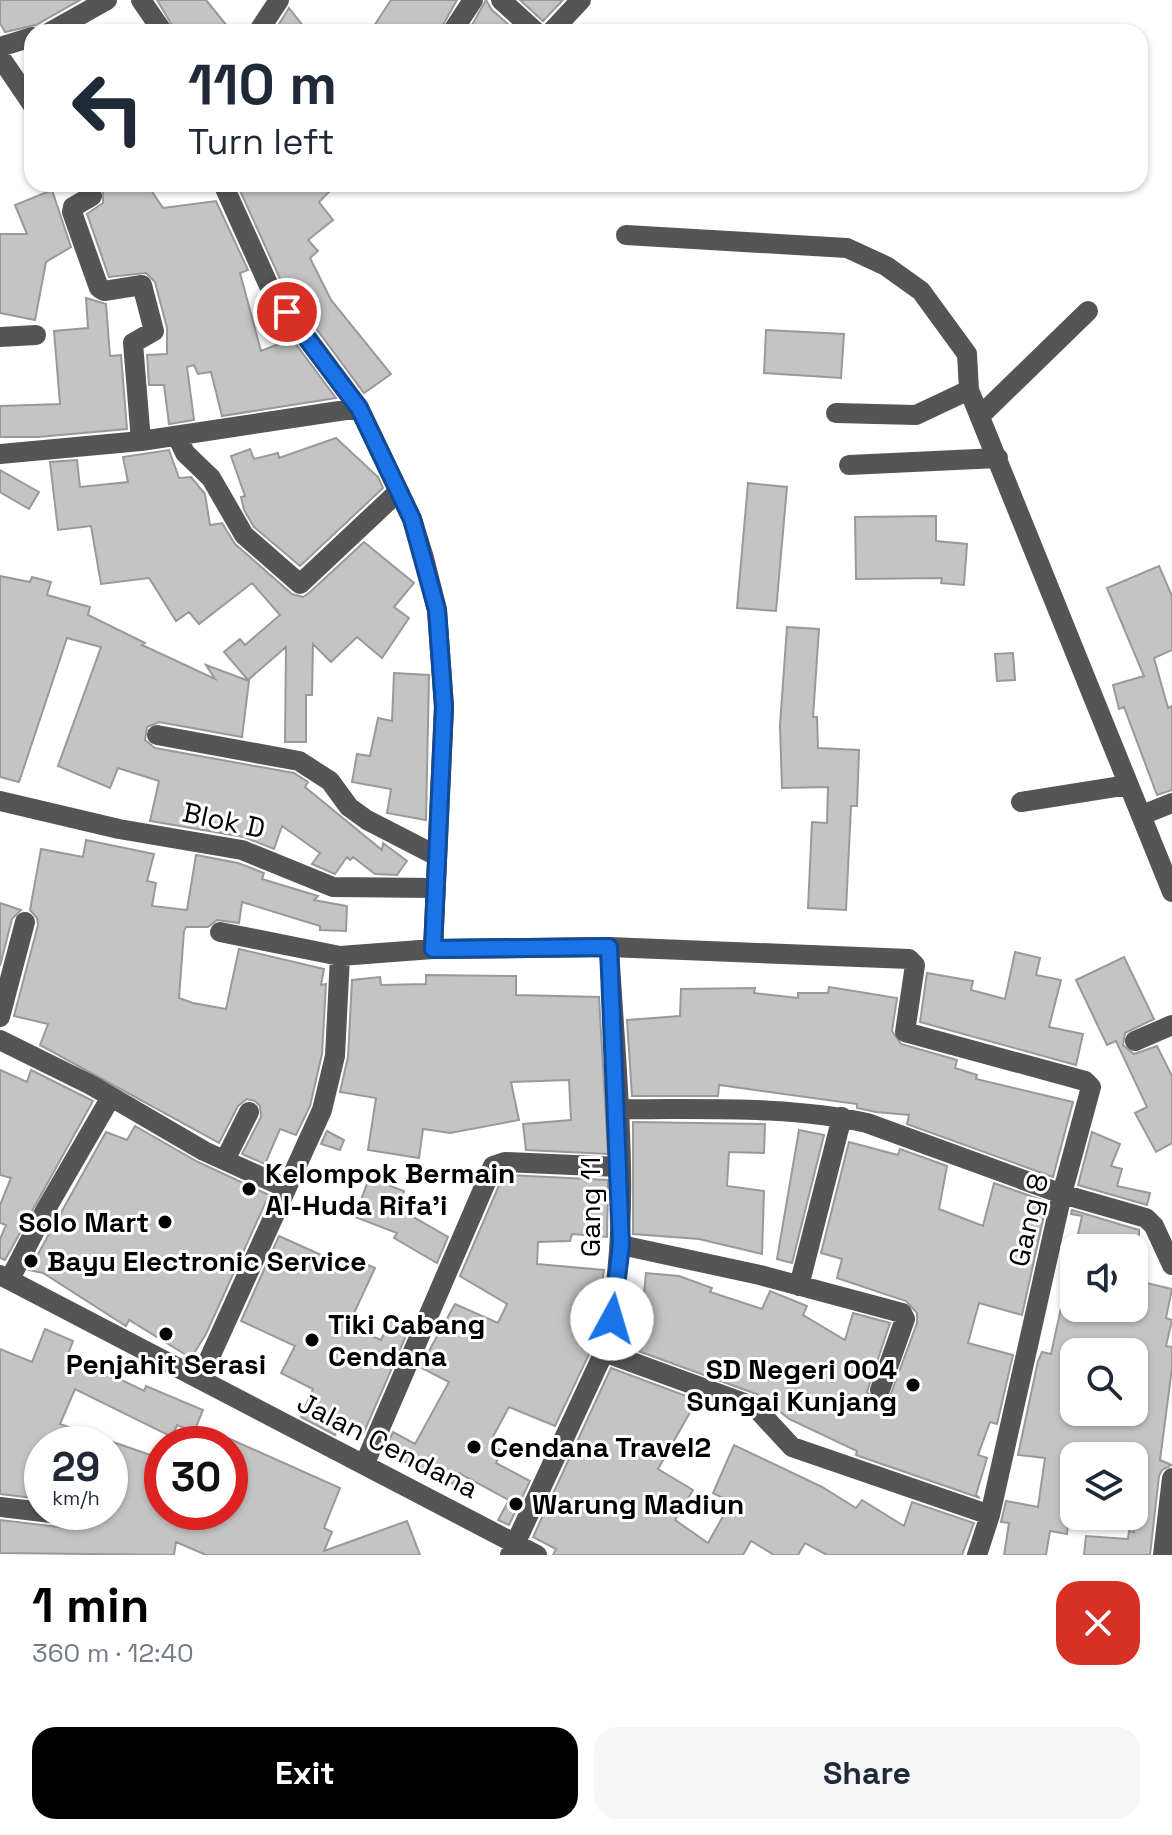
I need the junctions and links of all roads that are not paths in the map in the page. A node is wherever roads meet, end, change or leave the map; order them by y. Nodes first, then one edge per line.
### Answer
1 (107, 0) edge
2 (141, 0) edge
3 (279, 0) edge
4 (473, 0) edge
5 (501, 0) edge
6 (581, 0) edge
7 (64, 24) edge
8 (158, 24) edge
9 (263, 24) edge
10 (457, 24) edge
11 (527, 24) edge
12 (558, 24) edge
13 (24, 39) edge
14 (1, 46) edge
15 (24, 89) edge
16 (90, 192) edge
17 (227, 192) edge
18 (626, 235) dead end
19 (1088, 311) dead end
20 (36, 335) dead end
21 (0, 337) edge
22 (969, 390) junction
23 (359, 408) junction
24 (836, 413) dead end
25 (980, 416) junction
26 (177, 436) junction
27 (141, 441) junction
28 (0, 454) edge
29 (998, 458) junction
30 (849, 465) dead end
31 (399, 491) junction
32 (157, 735) dead end
33 (1128, 785) junction
34 (0, 801) edge
35 (1021, 802) dead end
36 (1172, 803) edge
37 (1142, 815) junction
38 (435, 855) junction
39 (434, 888) junction
40 (1172, 892) edge
41 (25, 922) dead end
42 (220, 932) dead end
43 (609, 947) junction
44 (433, 949) junction
45 (340, 956) junction
46 (0, 1017) edge
47 (1172, 1025) edge
48 (0, 1040) edge
49 (1135, 1041) dead end
50 (111, 1097) junction
51 (618, 1109) junction
52 (249, 1112) dead end
53 (842, 1117) junction
54 (225, 1160) junction
55 (619, 1167) junction
56 (286, 1188) junction
57 (1062, 1194) junction
58 (621, 1245) junction
59 (1172, 1265) edge
60 (5, 1277) edge
61 (799, 1286) junction
62 (604, 1352) junction
63 (200, 1379) junction
64 (880, 1390) dead end
65 (365, 1463) junction
66 (1172, 1478) edge
67 (0, 1507) edge
68 (24, 1510) edge
69 (990, 1515) junction
70 (514, 1549) edge
71 (537, 1555) edge
72 (977, 1555) edge
73 (1163, 1555) edge

1 - 7 street
2 - 8 street
3 - 9 street
4 - 10 street
5 - 11 street
6 - 12 street
13 - 14 street
14 - 15 street
16 - 27 street
17 - 23 street
18 - 22 street
19 - 25 street
20 - 21 street
22 - 24 street
22 - 25 street
23 - 26 street
23 - 31 street
25 - 29 street
26 - 27 street
26 - 31 street
27 - 28 street
29 - 30 street
29 - 33 street
31 - 38 street
32 - 38 street
33 - 35 street
33 - 37 street
34 - 39 street, Blok D
36 - 37 street
37 - 40 street
38 - 39 street
39 - 44 street
41 - 46 street
42 - 45 street
43 - 44 street
43 - 51 street, Gang 11
43 - 57 street, Gang 8
44 - 45 street
45 - 56 street
47 - 49 street
48 - 50 street
50 - 54 street
50 - 60 street
51 - 53 street
51 - 55 street, Gang 11
52 - 54 street
53 - 57 street
53 - 61 street
54 - 56 street
55 - 58 street, Gang 11
55 - 65 street
56 - 63 street
57 - 59 street
57 - 69 street, Gang 8
58 - 61 street
58 - 62 street, Gang 11
60 - 63 street, Jalan Cendana
61 - 64 street
62 - 69 street
62 - 70 street, Gang 11
63 - 65 street, Jalan Cendana
65 - 70 street, Jalan Cendana
66 - 73 street
67 - 68 street
69 - 72 street, Gang 8
70 - 71 street, Jalan Cendana

